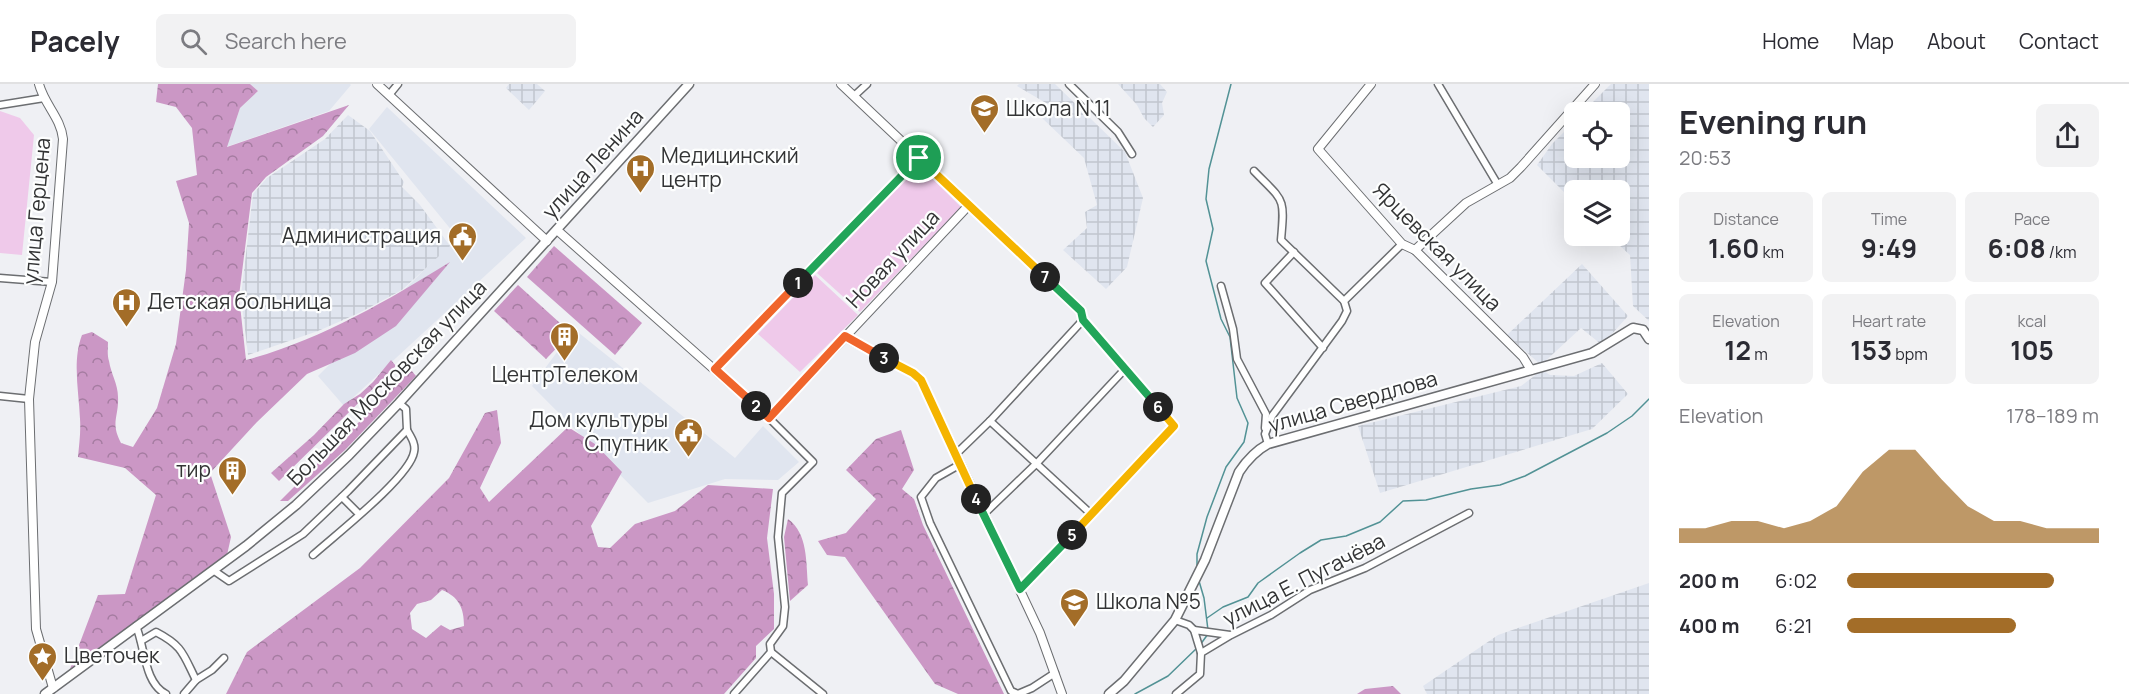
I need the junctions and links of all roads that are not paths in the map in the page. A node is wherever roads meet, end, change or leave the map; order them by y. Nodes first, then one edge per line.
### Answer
1 (39, 84) edge
2 (377, 84) edge
3 (398, 84) edge
4 (689, 84) edge
5 (841, 84) edge
6 (867, 84) edge
7 (1069, 84) edge
8 (1371, 84) edge
9 (1438, 84) edge
10 (1595, 84) edge
11 (389, 95) junction
12 (854, 96) junction
13 (44, 98) junction
14 (0, 105) edge
15 (1132, 154) dead end
16 (919, 158) junction
17 (1254, 171) dead end
18 (1498, 185) junction
19 (969, 204) junction
20 (557, 230) junction
21 (547, 241) junction
22 (1402, 244) junction
23 (1415, 250) junction
24 (1294, 252) junction
25 (0, 278) edge
26 (52, 282) junction
27 (1221, 286) dead end
28 (1344, 301) junction
29 (1083, 320) junction
30 (1648, 335) edge
31 (845, 336) junction
32 (1323, 348) junction
33 (715, 369) junction
34 (1125, 369) junction
35 (1531, 370) junction
36 (0, 396) edge
37 (29, 399) junction
38 (399, 403) junction
39 (769, 418) junction
40 (990, 421) junction
41 (407, 430) junction
42 (1265, 434) junction
43 (1268, 444) junction
44 (955, 455) junction
45 (1037, 463) junction
46 (959, 465) junction
47 (342, 497) junction
48 (1469, 513) dead end
49 (359, 514) junction
50 (984, 514) junction
51 (1091, 514) junction
52 (313, 555) dead end
53 (213, 570) junction
54 (1020, 589) junction
55 (1176, 620) junction
56 (136, 626) junction
57 (1194, 630) junction
58 (1231, 635) junction
59 (141, 641) junction
60 (771, 652) junction
61 (1201, 653) junction
62 (224, 658) dead end
63 (1055, 673) junction
64 (196, 680) junction
65 (1187, 685) junction
66 (49, 691) edge
67 (166, 694) edge
68 (183, 694) edge
69 (734, 694) edge
70 (823, 694) edge
71 (1062, 694) edge
72 (1109, 694) edge
73 (1176, 694) edge
74 (1192, 694) edge

1 - 13 street, улица Герцена
2 - 11 street
3 - 11 street
4 - 20 main road, улица Ленина
5 - 12 street
6 - 12 street
7 - 15 street
8 - 22 street, Ярцевская улица
9 - 18 street
10 - 18 street
11 - 21 street
12 - 16 street
13 - 14 street
13 - 26 street, улица Герцена
16 - 19 street
16 - 33 street
17 - 24 street
18 - 23 street
19 - 29 street
19 - 31 street, Новая улица
20 - 21 main road, улица Ленина
20 - 33 street
21 - 38 main road, Большая Московская улица
22 - 23 street, Ярцевская улица
22 - 28 street
23 - 35 street, Ярцевская улица
24 - 28 street
24 - 32 street
25 - 26 street
26 - 37 street, улица Герцена
27 - 42 street
28 - 32 street
29 - 34 street
29 - 40 street
30 - 35 main road, улица Свердлова
31 - 39 street, Новая улица
31 - 44 street
32 - 42 street
33 - 39 street
34 - 45 street
34 - 51 street
35 - 43 main road, улица Свердлова
36 - 37 street
37 - 66 street, улица Герцена
38 - 41 street
38 - 53 main road, Большая Московская улица
39 - 60 street
40 - 44 street
40 - 45 street
41 - 47 street
41 - 49 street
42 - 43 street
43 - 55 main road, улица Свердлова
44 - 46 street
45 - 50 street
45 - 51 street
46 - 50 street
46 - 63 street
47 - 49 street
47 - 53 street
48 - 58 street, улица Е. Пугачёва
49 - 52 street
50 - 54 street
51 - 54 street
53 - 56 main road, Большая Московская улица
54 - 63 street
55 - 57 street
55 - 72 main road, улица Свердлова
56 - 59 street
56 - 66 main road, Большая Московская улица
57 - 58 street
57 - 61 street
58 - 61 street, улица Е. Пугачёва
59 - 64 street
59 - 67 street
60 - 69 street
60 - 70 street
61 - 65 street
62 - 64 street
63 - 71 street
64 - 68 street
65 - 73 street
65 - 74 street

